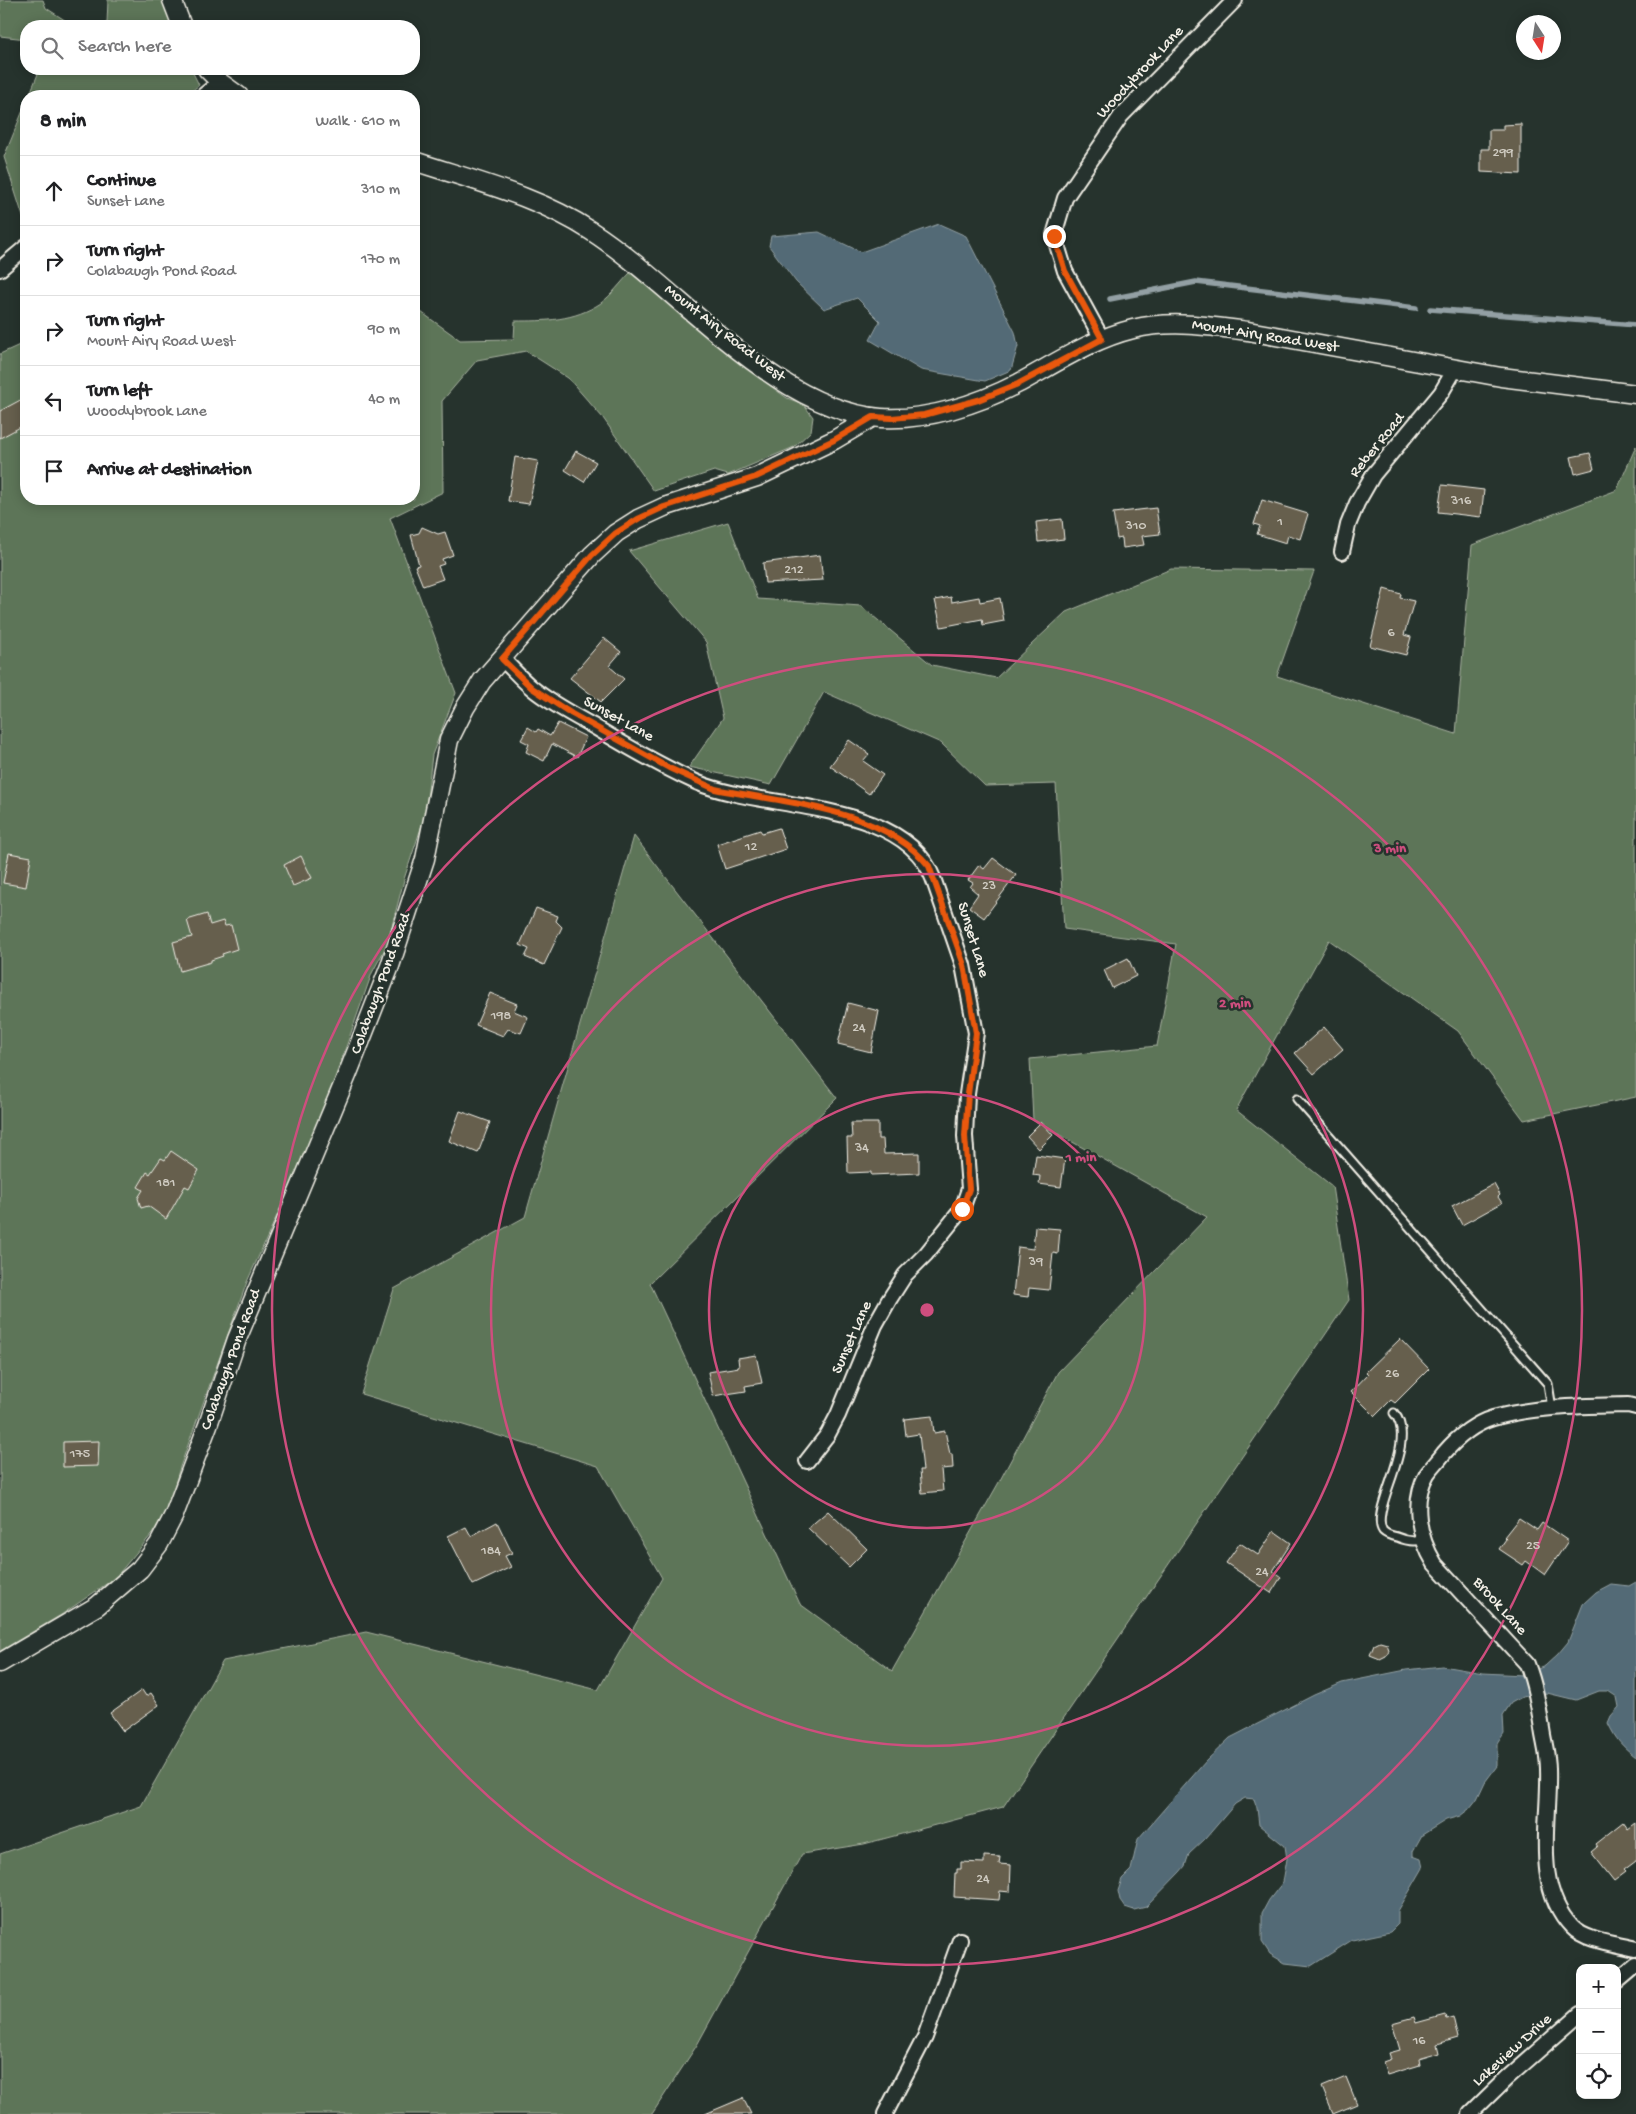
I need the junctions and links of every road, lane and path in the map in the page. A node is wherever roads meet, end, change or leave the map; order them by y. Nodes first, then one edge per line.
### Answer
1 (172, 0) edge
2 (1235, 0) edge
3 (180, 20) edge
4 (213, 75) edge
5 (220, 82) junction
6 (210, 90) edge
7 (231, 90) edge
8 (420, 163) edge
9 (20, 252) edge
10 (0, 269) edge
11 (1102, 339) junction
12 (1455, 369) junction
13 (1636, 394) edge
14 (873, 417) junction
15 (1342, 552) dead end
16 (502, 659) junction
17 (1297, 1099) dead end
18 (1636, 1407) edge
19 (1552, 1409) junction
20 (1394, 1413) dead end
21 (807, 1461) dead end
22 (1423, 1540) junction
23 (0, 1663) edge
24 (960, 1940) dead end
25 (1636, 1948) edge
26 (1636, 1965) edge
27 (1621, 1978) edge
28 (1576, 2018) edge
29 (885, 2114) edge
30 (1470, 2114) edge

1 - 3 street
2 - 11 street, Woodybrook Lane
4 - 5 street
5 - 6 street
5 - 7 street
8 - 14 street, Mount Airy Road West
9 - 10 street
11 - 12 street, Mount Airy Road West
11 - 14 street, Mount Airy Road West
12 - 13 street, Mount Airy Road West
12 - 15 street, Reber Road
14 - 16 street, Colabaugh Pond Road
16 - 21 street, Sunset Lane
16 - 23 street, Colabaugh Pond Road
17 - 19 lane
18 - 19 street, Brook Lane
19 - 22 street, Brook Lane
20 - 22 lane
22 - 25 street, Brook Lane
24 - 29 street
26 - 27 street
28 - 30 street, Lakeview Drive

